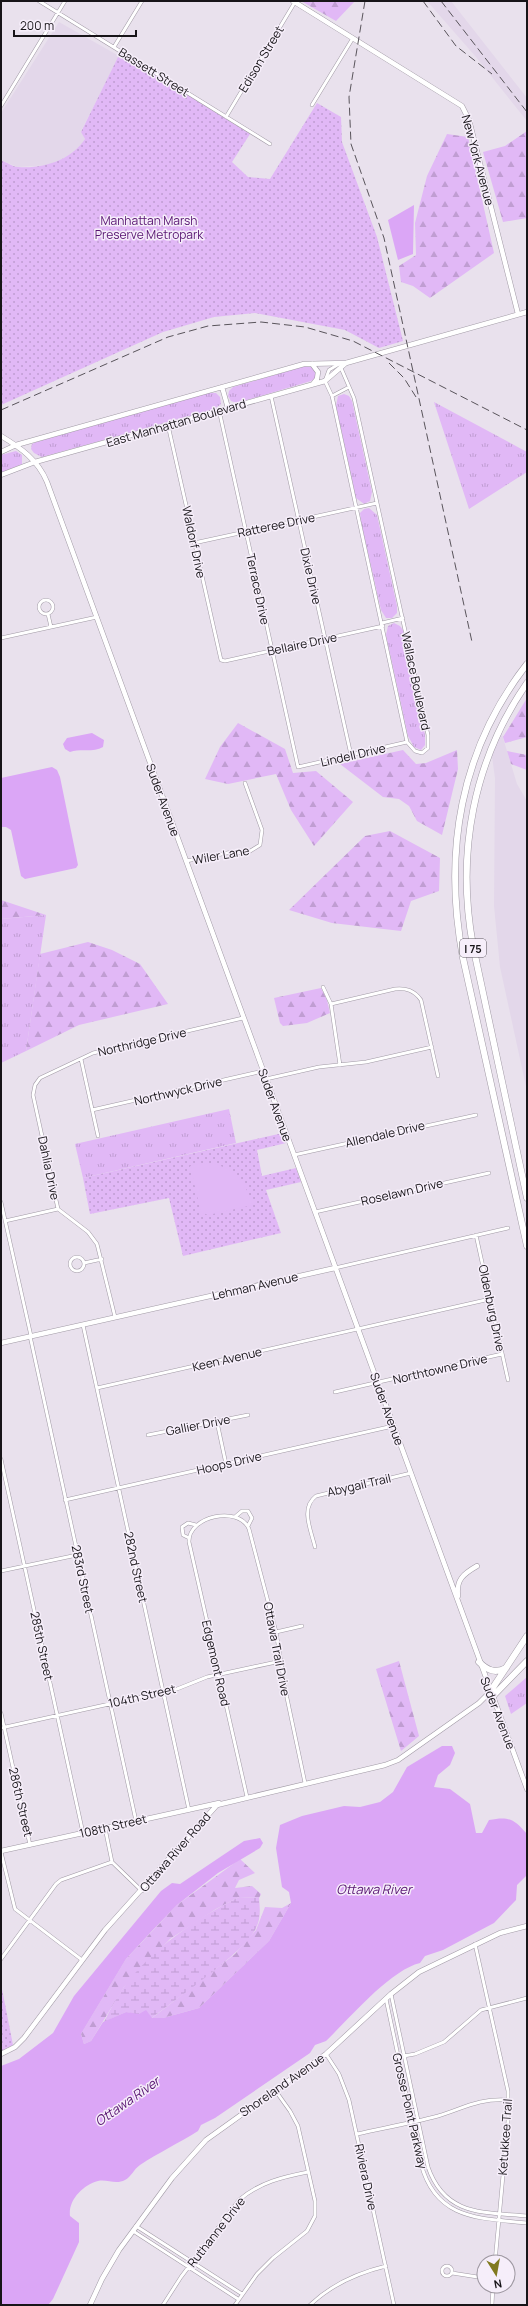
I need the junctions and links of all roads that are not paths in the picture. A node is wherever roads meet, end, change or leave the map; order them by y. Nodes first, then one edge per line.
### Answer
1 (39, 1) edge
2 (65, 1) edge
3 (142, 1) edge
4 (294, 2) edge
5 (58, 13) junction
6 (353, 38) junction
7 (114, 47) junction
8 (312, 105) dead end
9 (1, 106) edge
10 (226, 117) junction
11 (270, 144) dead end
12 (527, 312) edge
13 (518, 314) junction
14 (311, 364) junction
15 (343, 365) junction
16 (325, 381) junction
17 (313, 384) junction
18 (222, 387) junction
19 (349, 387) junction
20 (271, 396) junction
21 (332, 396) junction
22 (228, 408) junction
23 (219, 410) junction
24 (168, 425) junction
25 (1, 436) edge
26 (16, 445) junction
27 (1, 452) edge
28 (35, 462) junction
29 (1, 476) edge
30 (377, 503) junction
31 (357, 508) junction
32 (299, 520) junction
33 (246, 532) junction
34 (194, 543) junction
35 (48, 614) junction
36 (97, 617) junction
37 (403, 618) junction
38 (382, 624) junction
39 (51, 627) junction
40 (1, 638) edge
41 (325, 639) junction
42 (272, 650) junction
43 (221, 660) joint
44 (527, 664) edge
45 (527, 683) edge
46 (407, 742) junction
47 (351, 755) junction
48 (298, 767) joint
49 (245, 783) dead end
50 (186, 861) junction
51 (323, 987) dead end
52 (331, 1004) junction
53 (243, 1018) junction
54 (432, 1047) junction
55 (81, 1059) junction
56 (340, 1065) junction
57 (263, 1071) junction
58 (438, 1076) dead end
59 (266, 1079) junction
60 (33, 1094) joint
61 (92, 1110) junction
62 (476, 1115) dead end
63 (98, 1136) dead end
64 (294, 1155) junction
65 (489, 1173) dead end
66 (527, 1198) edge
67 (1, 1202) edge
68 (58, 1209) junction
69 (2, 1210) edge
70 (315, 1212) junction
71 (5, 1220) junction
72 (508, 1228) dead end
73 (476, 1235) junction
74 (527, 1246) edge
75 (102, 1259) junction
76 (84, 1263) junction
77 (335, 1268) junction
78 (490, 1299) junction
79 (115, 1317) junction
80 (83, 1325) junction
81 (358, 1330) junction
82 (30, 1336) junction
83 (1, 1343) edge
84 (502, 1354) junction
85 (508, 1380) dead end
86 (378, 1383) junction
87 (97, 1388) junction
88 (335, 1392) dead end
89 (248, 1415) dead end
90 (217, 1422) junction
91 (393, 1426) junction
92 (148, 1435) dead end
93 (1, 1459) edge
94 (226, 1464) junction
95 (411, 1473) junction
96 (119, 1488) junction
97 (66, 1500) junction
98 (236, 1516) junction
99 (196, 1525) junction
100 (248, 1526) junction
101 (189, 1538) junction
102 (314, 1547) dead end
103 (78, 1555) junction
104 (24, 1566) junction
105 (477, 1566) dead end
106 (1, 1571) edge
107 (458, 1602) junction
108 (302, 1626) dead end
109 (276, 1632) junction
110 (527, 1636) edge
111 (281, 1661) junction
112 (527, 1661) edge
113 (479, 1662) junction
114 (506, 1668) junction
115 (219, 1674) junction
116 (163, 1692) junction
117 (491, 1694) junction
118 (110, 1704) junction
119 (1, 1713) edge
120 (56, 1716) junction
121 (2, 1727) edge
122 (305, 1783) junction
123 (527, 1789) edge
124 (246, 1797) junction
125 (189, 1810) junction
126 (208, 1810) junction
127 (136, 1821) junction
128 (105, 1828) junction
129 (83, 1833) junction
130 (30, 1845) junction
131 (1, 1851) edge
132 (112, 1862) junction
133 (142, 1891) junction
134 (30, 1921) junction
135 (527, 1926) edge
136 (475, 1944) junction
137 (1, 1959) edge
138 (82, 1960) junction
139 (391, 1994) junction
140 (527, 1998) edge
141 (386, 1999) junction
142 (490, 2006) junction
143 (1, 2054) edge
144 (326, 2054) junction
145 (404, 2056) junction
146 (398, 2057) junction
147 (275, 2090) junction
148 (508, 2100) junction
149 (418, 2120) junction
150 (412, 2122) junction
151 (357, 2134) junction
152 (308, 2172) junction
153 (500, 2214) junction
154 (527, 2216) edge
155 (499, 2220) junction
156 (527, 2223) edge
157 (136, 2226) junction
158 (133, 2231) junction
159 (496, 2254) edge
160 (192, 2262) junction
161 (386, 2266) junction
162 (188, 2267) junction
163 (452, 2273) dead end
164 (476, 2277) edge
165 (242, 2294) junction
166 (493, 2294) edge
167 (238, 2300) junction
168 (90, 2305) edge
169 (163, 2305) edge
170 (235, 2305) edge
171 (310, 2305) edge
172 (394, 2305) edge
173 (492, 2305) edge

1 - 5 street, Bassett Street
2 - 5 street
3 - 7 street
4 - 6 street, New York Avenue
4 - 10 street, Edison Street
5 - 7 street, Bassett Street
5 - 9 street
6 - 8 street
6 - 13 street, New York Avenue
7 - 10 street, Bassett Street
10 - 11 street, Bassett Street
12 - 13 street, East Manhattan Boulevard
13 - 15 street, East Manhattan Boulevard
14 - 15 street, East Manhattan Boulevard
14 - 17 street
14 - 18 street, East Manhattan Boulevard
15 - 16 street, East Manhattan Boulevard
15 - 19 street, Wallace Boulevard
16 - 17 street, East Manhattan Boulevard
16 - 21 street, Wallace Boulevard
17 - 20 street, East Manhattan Boulevard
18 - 22 street
18 - 26 street, East Manhattan Boulevard
19 - 21 street
19 - 30 street, Wallace Boulevard
20 - 22 street, East Manhattan Boulevard
20 - 32 street, Dixie Drive
21 - 31 street, Wallace Boulevard
22 - 23 street, East Manhattan Boulevard
23 - 24 street, East Manhattan Boulevard
23 - 33 street, Terrace Drive
24 - 28 street, East Manhattan Boulevard
24 - 34 street, Waldorf Drive
25 - 26 street, Suder Avenue
26 - 27 street, East Manhattan Boulevard
26 - 28 street, Suder Avenue
28 - 29 street, East Manhattan Boulevard
28 - 36 street, Suder Avenue
30 - 31 street, Ratteree Drive
30 - 37 street, Wallace Boulevard
31 - 32 street, Ratteree Drive
31 - 38 street, Wallace Boulevard
32 - 33 street, Ratteree Drive
32 - 41 street, Dixie Drive
33 - 34 street, Ratteree Drive
33 - 42 street, Terrace Drive
34 - 43 street, Waldorf Drive
35 - 35 street
35 - 39 street
36 - 39 street
36 - 50 street, Suder Avenue
37 - 38 street, Bellaire Drive
37 - 46 street, Wallace Boulevard
38 - 41 street, Bellaire Drive
38 - 46 street, Wallace Boulevard
39 - 40 street
41 - 42 street, Bellaire Drive
41 - 47 street, Dixie Drive
42 - 43 street, Bellaire Drive
42 - 48 street, Terrace Drive
44 - 74 highway, I 75
45 - 66 highway, I 75
46 - 47 street, Lindell Drive
47 - 48 street, Lindell Drive
49 - 50 street, Wiler Lane
50 - 53 street, Suder Avenue
51 - 52 street
52 - 54 street
52 - 56 street
53 - 55 street, Northridge Drive
53 - 57 street, Suder Avenue
54 - 56 street
54 - 58 street
55 - 60 street, Northridge Drive
55 - 61 street
56 - 59 street
57 - 59 street, Suder Avenue
57 - 61 street, Northwyck Drive
59 - 64 street, Suder Avenue
60 - 68 street, Dahlia Drive
61 - 63 street
62 - 64 street, Allendale Drive
64 - 70 street, Suder Avenue
65 - 70 street, Roselawn Drive
67 - 69 street, 283rd Street
68 - 71 street
68 - 75 street, Dahlia Drive
69 - 71 street, 283rd Street
70 - 77 street, Suder Avenue
71 - 82 street, 283rd Street
72 - 73 street, Lehman Avenue
73 - 77 street, Lehman Avenue
73 - 78 street, Oldenburg Drive
75 - 76 street
75 - 79 street, Dahlia Drive
76 - 76 street
77 - 79 street, Lehman Avenue
77 - 81 street, Suder Avenue
78 - 81 street, Keen Avenue
78 - 84 street, Oldenburg Drive
79 - 80 street, Lehman Avenue
80 - 82 street, Lehman Avenue
80 - 87 street, 282nd Street
81 - 86 street, Suder Avenue
81 - 87 street, Keen Avenue
82 - 83 street, Lehman Avenue
82 - 97 street, 283rd Street
84 - 85 street, Oldenburg Drive
84 - 86 street, Northtowne Drive
86 - 88 street
86 - 91 street, Suder Avenue
87 - 96 street, 282nd Street
89 - 90 street, Gallier Drive
90 - 92 street, Gallier Drive
90 - 94 street
91 - 94 street, Hoops Drive
91 - 95 street, Suder Avenue
93 - 104 street, 285th Street
94 - 96 street, Hoops Drive
95 - 102 street, Abygail Trail
95 - 107 street, Suder Avenue
96 - 97 street, Hoops Drive
96 - 116 street, 282nd Street
97 - 103 street, 283rd Street
98 - 99 street
98 - 100 street, Ottawa Trail Drive
98 - 100 street
99 - 101 street
99 - 101 street, Edgemont Road
100 - 109 street, Ottawa Trail Drive
101 - 115 street, Edgemont Road
103 - 104 street
103 - 118 street, 283rd Street
104 - 106 street
104 - 120 street, 285th Street
105 - 107 street
107 - 113 street, Suder Avenue
108 - 109 street
109 - 111 street, Ottawa Trail Drive
110 - 114 highway
111 - 115 street, 104th Street
111 - 122 street, Ottawa Trail Drive
112 - 117 highway
113 - 114 highway
113 - 117 street, Suder Avenue
114 - 117 highway
115 - 116 street, 104th Street
115 - 124 street, Edgemont Road
116 - 118 street, 104th Street
116 - 125 street, 282nd Street
117 - 122 street, Ottawa River Road
117 - 123 street, Suder Avenue
118 - 120 street, 104th Street
118 - 127 street, 283rd Street
119 - 121 street, 286th Street
120 - 121 street, 104th Street
120 - 129 street, 285th Street
121 - 130 street, 286th Street
122 - 124 street, Ottawa River Road
124 - 126 street, Ottawa River Road
125 - 126 street, 108th Street
125 - 127 street, 108th Street
126 - 133 street, Ottawa River Road
127 - 128 street, 108th Street
128 - 129 street, 108th Street
128 - 132 street
129 - 130 street, 108th Street
130 - 131 street, 108th Street
131 - 134 street
132 - 133 street
132 - 134 street
133 - 138 street, Ottawa River Road
134 - 137 street
134 - 138 street
135 - 136 street, Shoreland Avenue
136 - 139 street, Shoreland Avenue
136 - 142 street, Ketukkee Trail
138 - 143 street, Ottawa River Road
139 - 141 street, Shoreland Avenue
139 - 145 street, Grosse Point Parkway
140 - 142 street
141 - 144 street, Shoreland Avenue
141 - 146 street, Grosse Point Parkway
142 - 145 street
142 - 148 street, Ketukkee Trail
144 - 147 street, Shoreland Avenue
144 - 151 street, Riviera Drive
145 - 146 street
145 - 149 street, Grosse Point Parkway
146 - 150 street, Grosse Point Parkway
147 - 152 street
147 - 157 street, Shoreland Avenue
148 - 149 street
148 - 153 street, Ketukkee Trail
149 - 150 street
149 - 153 street, Grosse Point Parkway
150 - 151 street
150 - 155 street, Grosse Point Parkway
151 - 161 street, Riviera Drive
152 - 160 street, Ruthanne Drive
152 - 165 street
153 - 154 street, Grosse Point Parkway
153 - 155 street, Ketukkee Trail
155 - 156 street, Grosse Point Parkway
155 - 159 street, Ketukkee Trail
157 - 158 street, Shoreland Avenue
157 - 160 street
158 - 162 street
158 - 168 street, Shoreland Avenue
160 - 162 street, Ruthanne Drive
160 - 165 street
161 - 171 street
161 - 172 street, Riviera Drive
162 - 167 street
162 - 169 street, Ruthanne Drive
163 - 164 street
165 - 167 street
166 - 173 street
167 - 170 street

